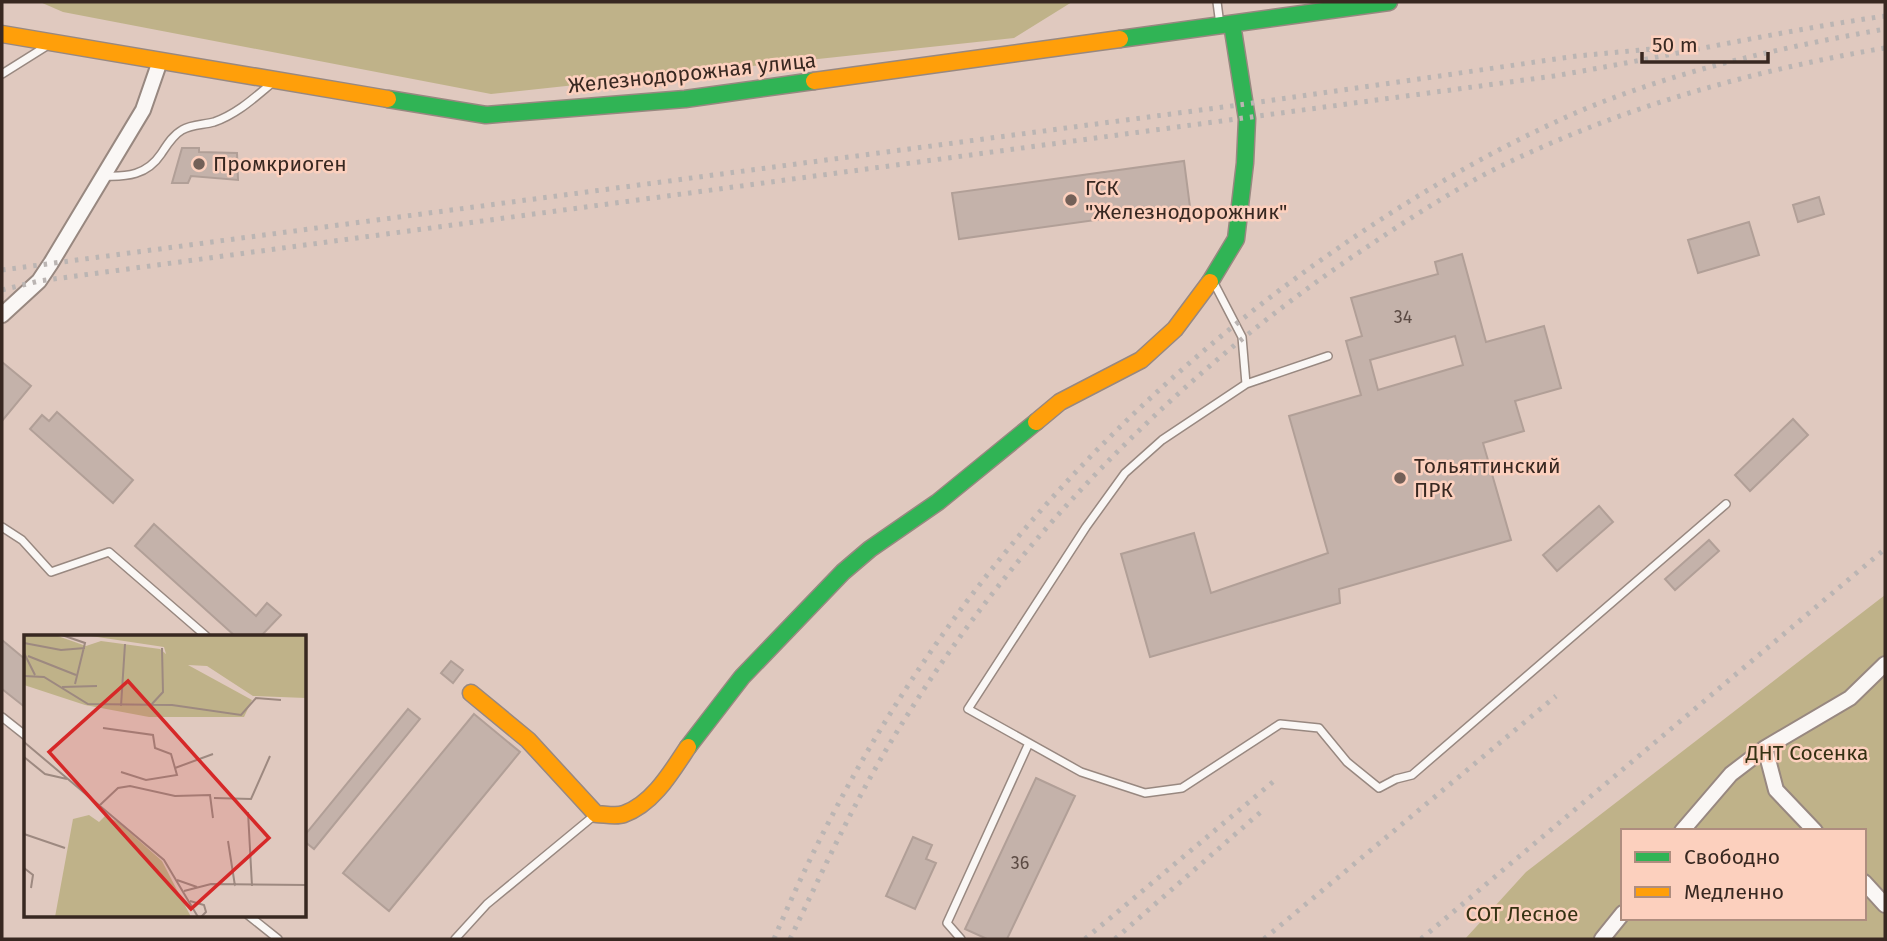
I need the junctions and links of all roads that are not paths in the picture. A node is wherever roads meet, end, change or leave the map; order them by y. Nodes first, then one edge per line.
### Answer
1 (1217, 2) edge
2 (1389, 2) edge
3 (1226, 25) junction
4 (2, 34) edge
5 (52, 43) junction
6 (160, 61) junction
7 (2, 74) edge
8 (275, 80) junction
9 (103, 176) junction
10 (1212, 280) junction
11 (2, 315) edge
12 (1328, 356) dead end
13 (1247, 384) junction
14 (1726, 504) dead end
15 (2, 527) edge
16 (205, 635) edge
17 (1885, 664) edge
18 (471, 693) dead end
19 (2, 716) edge
20 (24, 734) edge
21 (1029, 743) junction
22 (1765, 748) junction
23 (596, 814) junction
24 (1684, 829) edge
25 (1813, 829) edge
26 (1866, 884) edge
27 (1885, 905) edge
28 (1621, 915) edge
29 (249, 916) edge
30 (278, 939) edge
31 (455, 939) edge
32 (961, 939) edge
33 (1602, 939) edge

1 - 3 lane
2 - 3 main road, Железнодорожная улица
3 - 8 main road, Железнодорожная улица
3 - 10 main road
4 - 5 main road, Железнодорожная улица
5 - 6 main road, Железнодорожная улица
5 - 7 lane
6 - 8 main road, Железнодорожная улица
6 - 9 street
8 - 9 lane
9 - 11 street
10 - 13 lane
10 - 23 main road
12 - 13 lane
13 - 21 lane
14 - 21 lane
15 - 16 lane
17 - 22 street
18 - 23 main road
19 - 20 lane
21 - 32 lane
22 - 24 street
22 - 25 street
23 - 31 lane
26 - 27 street
28 - 33 street
29 - 30 lane

